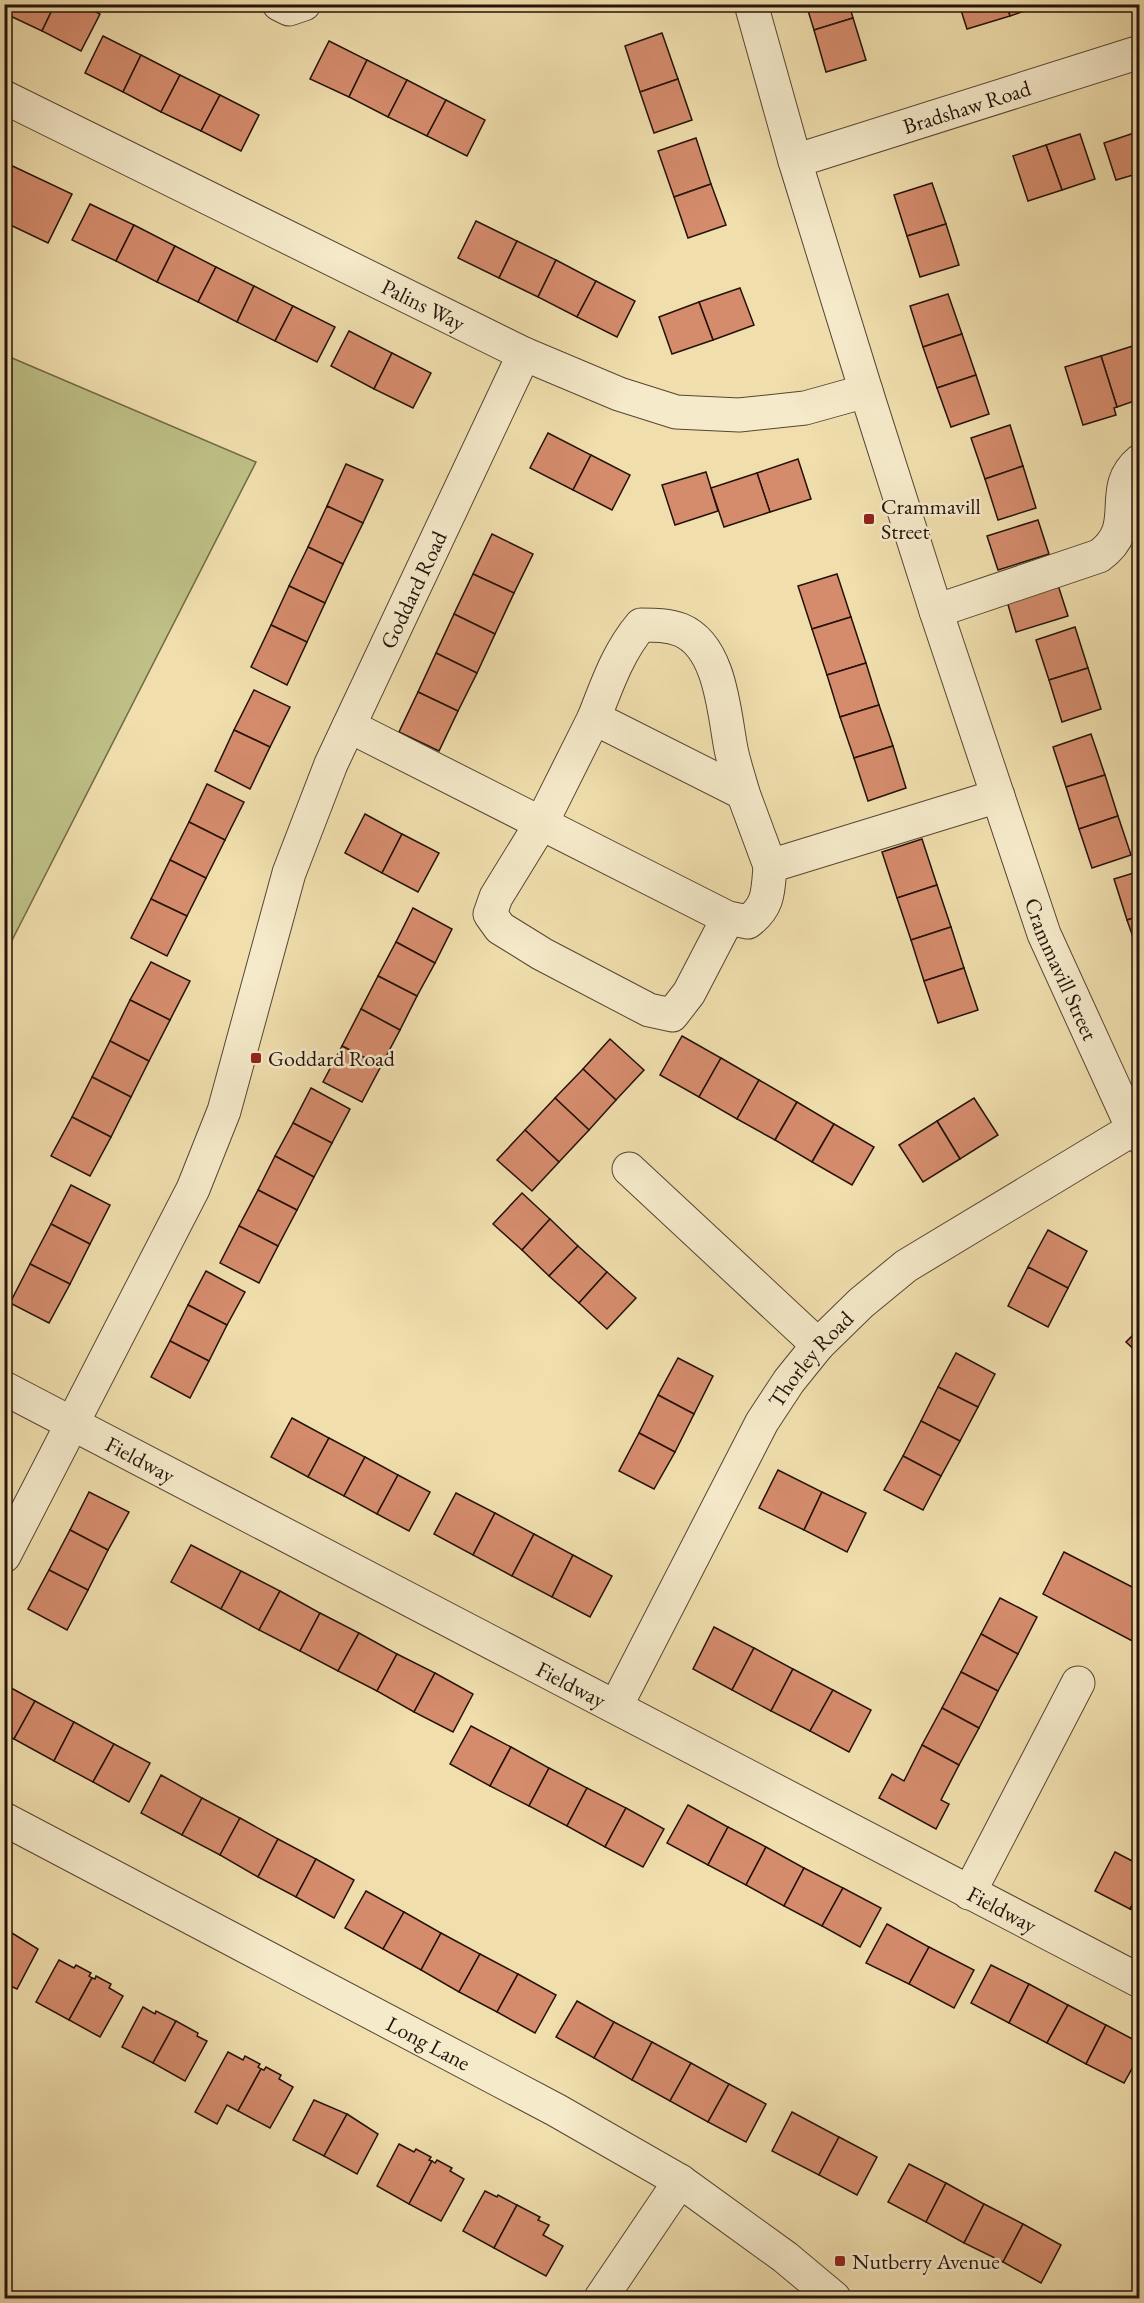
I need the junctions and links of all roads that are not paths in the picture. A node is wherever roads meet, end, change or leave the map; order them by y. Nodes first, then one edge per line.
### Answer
1 (279, 4) edge
2 (304, 4) edge
3 (751, 4) edge
4 (1140, 52) edge
5 (4, 97) edge
6 (795, 160) junction
7 (524, 354) junction
8 (866, 391) junction
9 (1140, 461) edge
10 (936, 610) junction
11 (594, 718) junction
12 (349, 726) junction
13 (743, 793) junction
14 (998, 796) junction
15 (542, 822) junction
16 (770, 866) junction
17 (728, 918) junction
18 (1136, 1133) edge
19 (629, 1169) dead end
20 (818, 1345) junction
21 (4, 1388) edge
22 (73, 1425) junction
23 (4, 1556) edge
24 (1078, 1683) dead end
25 (616, 1706) junction
26 (4, 1819) edge
27 (969, 1893) junction
28 (1140, 1982) edge
29 (680, 2181) junction
30 (601, 2298) edge
31 (834, 2298) edge

1 - 2 street
3 - 6 street, Crammavill Street
4 - 6 street, Bradshaw Road
5 - 7 street, Palins Way
6 - 8 street, Crammavill Street
7 - 8 street, Palins Way
7 - 12 street, Goddard Road
8 - 10 street, Crammavill Street
9 - 10 street
10 - 14 street, Crammavill Street
11 - 13 street
11 - 13 street
11 - 15 street
12 - 15 street
12 - 22 street, Goddard Road
13 - 16 street
14 - 16 street
14 - 18 street, Crammavill Street
15 - 17 street
15 - 17 street
16 - 17 street
18 - 20 street, Thorley Road
19 - 20 street
20 - 25 street, Thorley Road
21 - 22 street, Fieldway
22 - 23 street, Goddard Road
22 - 25 street, Fieldway
24 - 27 street
25 - 27 street, Fieldway
26 - 29 street, Long Lane
27 - 28 street, Fieldway
29 - 30 street
29 - 31 street, Long Lane

